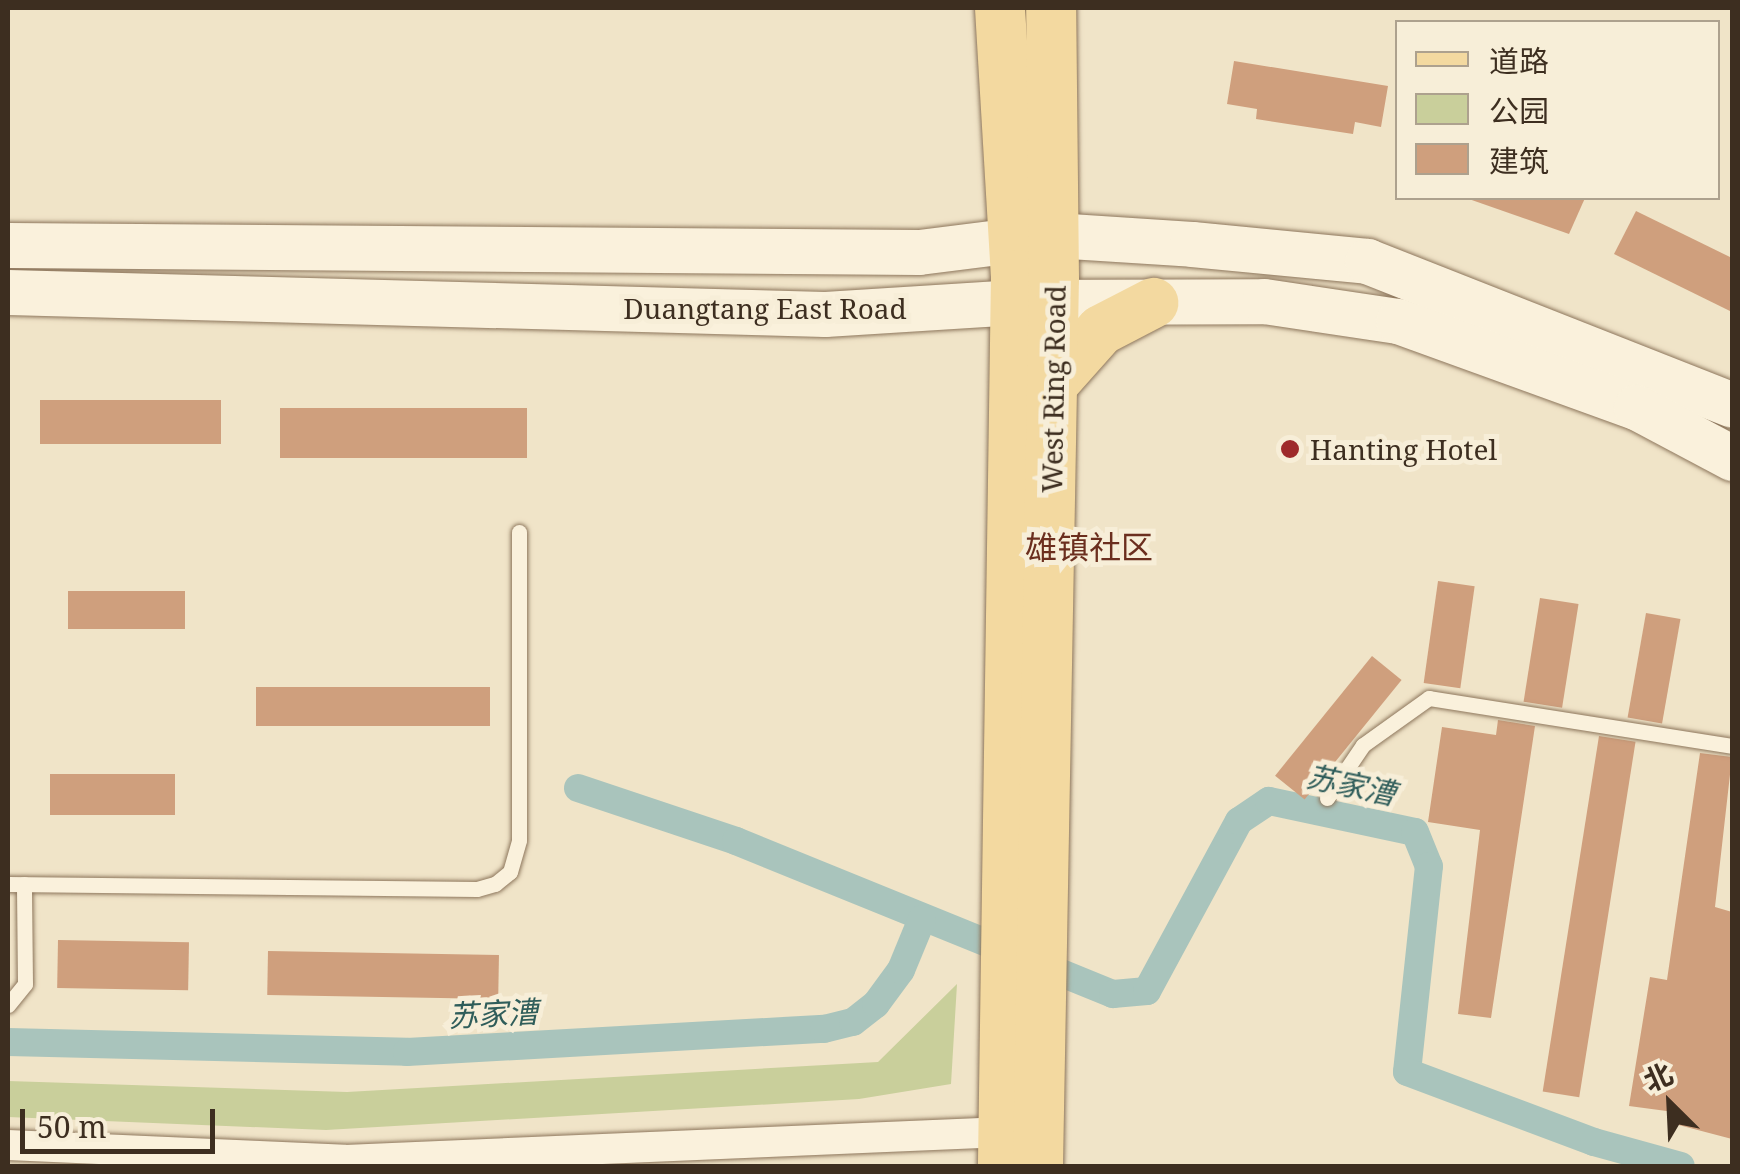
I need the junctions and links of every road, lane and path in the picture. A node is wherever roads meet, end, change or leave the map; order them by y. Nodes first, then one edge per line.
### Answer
1 (1000, 8) edge
2 (1051, 8) edge
3 (1034, 236) junction
4 (8, 246) edge
5 (8, 292) edge
6 (1035, 301) junction
7 (1153, 303) junction
8 (1053, 384) junction
9 (1732, 405) edge
10 (1732, 458) edge
11 (519, 532) dead end
12 (1732, 746) edge
13 (1326, 798) dead end
14 (1026, 882) junction
15 (16, 884) edge
16 (8, 1004) edge
17 (8, 1145) edge
18 (1015, 1155) edge
19 (148, 1159) edge

1 - 3 main road, West Ring Road
2 - 3 main road, West Ring Road
3 - 4 main road, Duangtang East Road
3 - 6 main road, West Ring Road
3 - 9 main road, Duangtang East Road
5 - 6 main road, Duangtang East Road
6 - 7 main road, Duangtang East Road
6 - 8 main road, West Ring Road
6 - 14 main road, West Ring Road
7 - 8 main road
7 - 10 main road, Duangtang East Road
8 - 14 main road, West Ring Road
11 - 15 lane
12 - 13 lane
14 - 18 main road
15 - 16 lane
17 - 19 street
18 - 19 street

